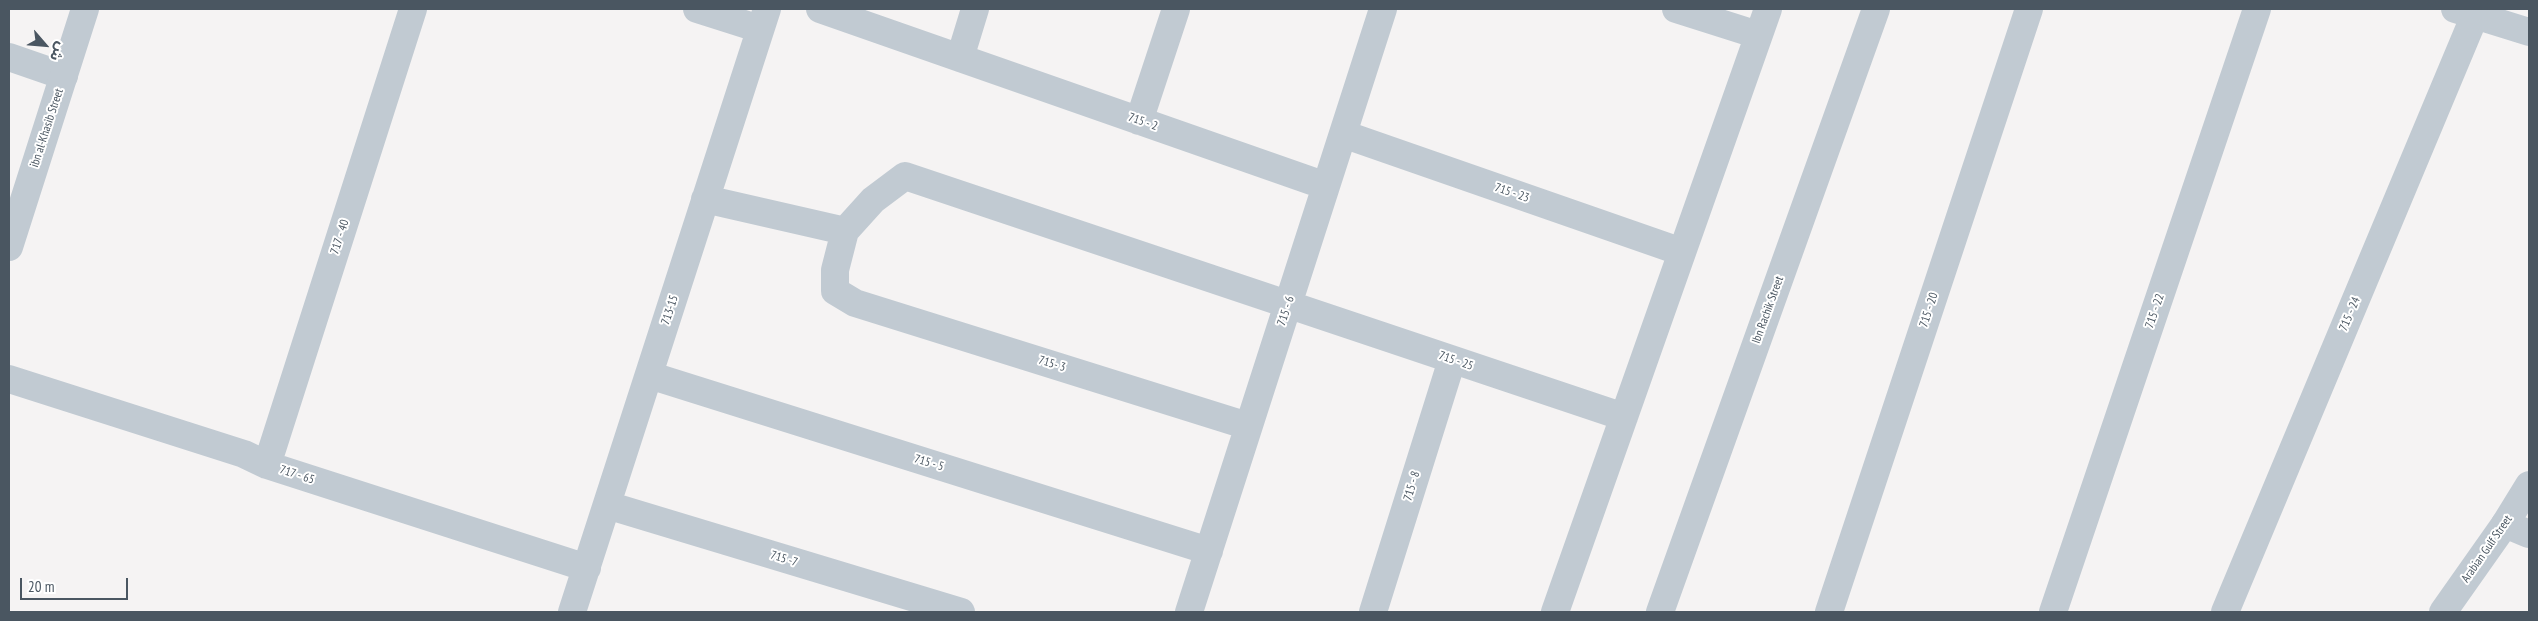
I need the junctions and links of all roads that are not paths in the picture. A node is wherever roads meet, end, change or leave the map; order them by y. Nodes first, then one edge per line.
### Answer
1 (85, 9) edge
2 (413, 9) edge
3 (697, 9) edge
4 (820, 9) edge
5 (975, 9) edge
6 (1176, 9) edge
7 (1383, 9) edge
8 (1676, 9) edge
9 (1768, 9) edge
10 (1876, 9) edge
11 (2029, 9) edge
12 (2257, 9) edge
13 (2465, 12) edge
14 (764, 19) edge
15 (2529, 32) edge
16 (1758, 35) junction
17 (9, 57) edge
18 (960, 58) junction
19 (64, 76) junction
20 (1139, 120) junction
21 (1343, 134) junction
22 (1326, 186) junction
23 (705, 199) junction
24 (845, 231) junction
25 (9, 247) edge
26 (1682, 252) junction
27 (1288, 303) junction
28 (1452, 360) junction
29 (649, 375) junction
30 (9, 378) edge
31 (1624, 417) junction
32 (1248, 426) junction
33 (267, 465) junction
34 (2529, 485) edge
35 (607, 505) junction
36 (2517, 529) edge
37 (1208, 550) junction
38 (587, 568) junction
39 (1833, 611) edge
40 (572, 612) edge
41 (961, 612) edge
42 (1189, 612) edge
43 (1373, 612) edge
44 (1555, 612) edge
45 (1660, 612) edge
46 (2053, 612) edge
47 (2225, 612) edge
48 (2443, 612) edge

1 - 19 street, ibn al-Khasib Street
2 - 33 street, 717 - 40
3 - 14 street
4 - 18 street, 715 - 2
5 - 18 street
6 - 20 street
7 - 21 street, 715 - 6
8 - 16 street
9 - 16 street
10 - 45 street, Ibn Rachik Street
11 - 39 street, 715 - 20
12 - 46 street, 715 - 22
13 - 15 street
13 - 47 street, 715 - 24
14 - 23 street, 713-15
16 - 26 street
17 - 19 street
18 - 20 street, 715 - 2
19 - 25 street, ibn al-Khasib Street
20 - 22 street, 715 - 2
21 - 22 street, 715 - 6
21 - 26 street, 715 - 23
22 - 27 street, 715 - 6
23 - 24 street
23 - 29 street, 713-15
24 - 27 street, 715 - 25
24 - 32 street, 715- 3
26 - 31 street
27 - 28 street, 715 - 25
27 - 32 street, 715 - 6
28 - 31 street, 715 - 25
28 - 43 street, 715 - 8
29 - 35 street, 713-15
29 - 37 street, 715 - 5
30 - 33 street, 717 - 65
31 - 44 street
32 - 37 street, 715 - 6
33 - 38 street, 717 - 65
34 - 36 street, Arabian Gulf Street
35 - 38 street, 713-15
35 - 41 street, 715 -7
36 - 48 street, Arabian Gulf Street
37 - 42 street, 715 - 6
38 - 40 street, 713-15

